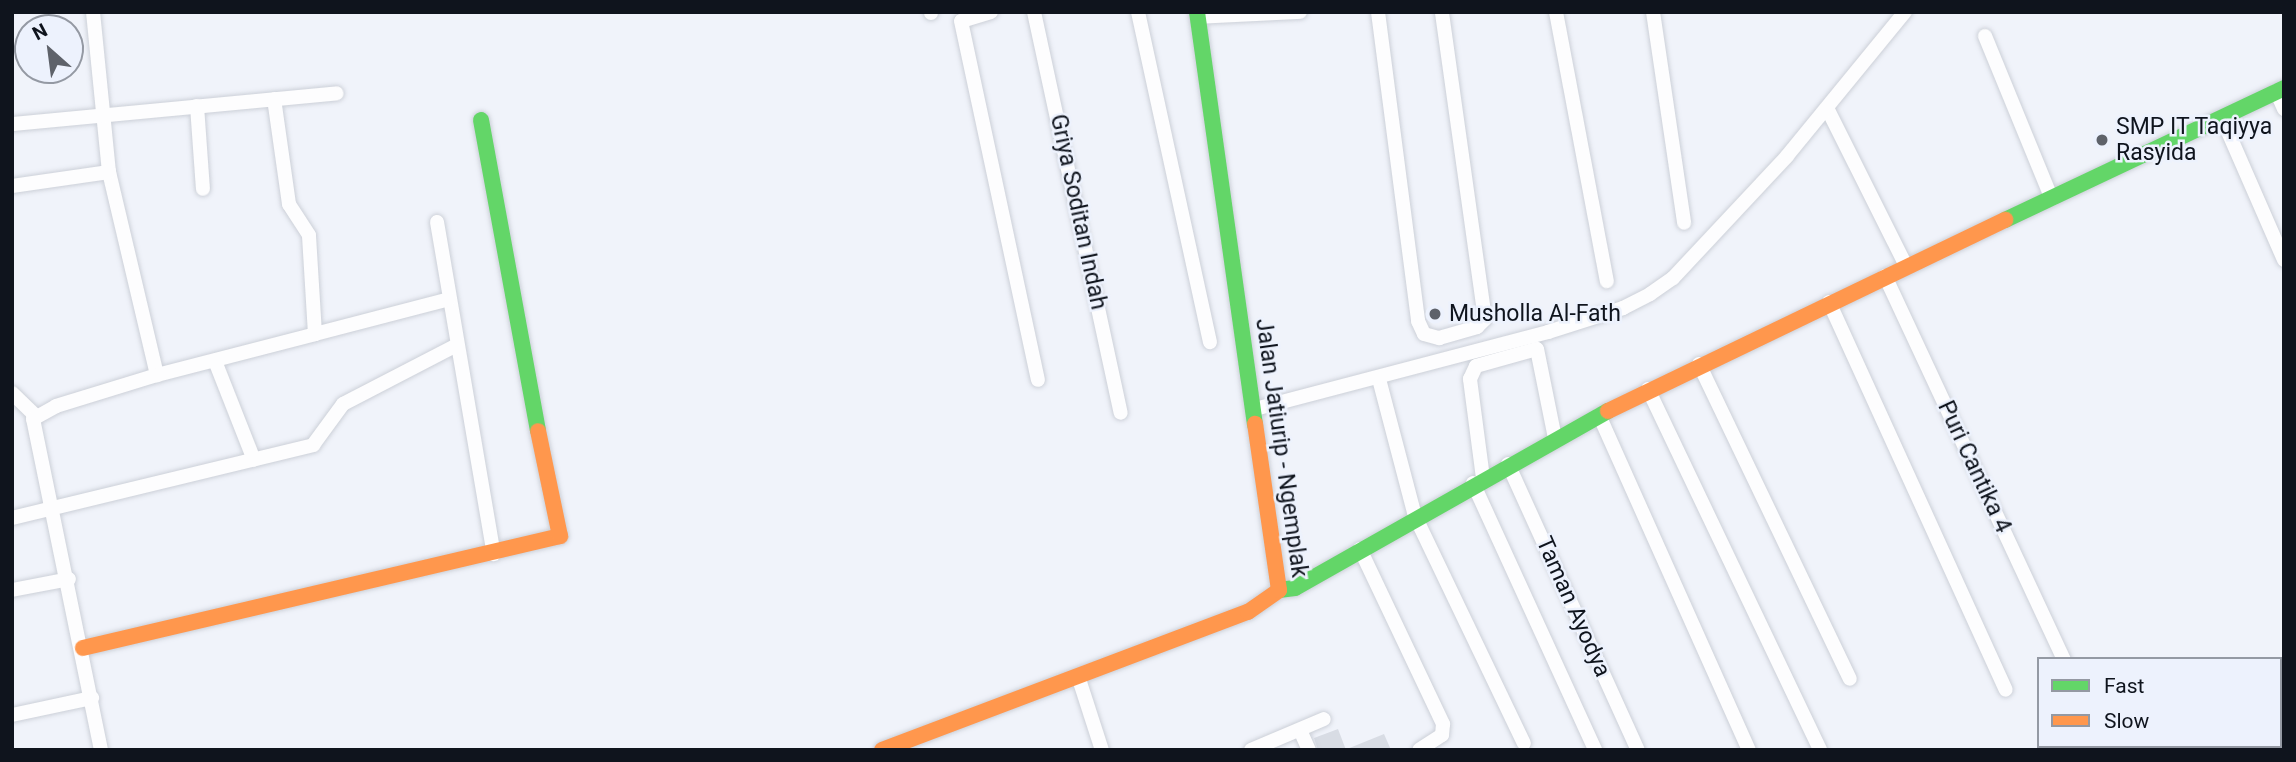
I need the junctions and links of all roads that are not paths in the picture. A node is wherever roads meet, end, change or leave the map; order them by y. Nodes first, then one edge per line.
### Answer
1 (93, 12) edge
2 (991, 12) edge
3 (1034, 12) edge
4 (1138, 12) edge
5 (1300, 12) edge
6 (1378, 12) edge
7 (1442, 12) edge
8 (1556, 12) edge
9 (1653, 12) edge
10 (1905, 12) edge
11 (1197, 14) edge
12 (1985, 36) dead end
13 (2280, 90) edge
14 (337, 93) dead end
15 (274, 99) junction
16 (99, 102) junction
17 (197, 106) junction
18 (1828, 108) junction
19 (2284, 109) edge
20 (2222, 118) junction
21 (481, 120) dead end
22 (12, 124) edge
23 (109, 172) junction
24 (12, 186) edge
25 (204, 189) dead end
26 (2052, 199) junction
27 (437, 222) dead end
28 (1684, 223) dead end
29 (2284, 260) edge
30 (1906, 266) junction
31 (1885, 275) junction
32 (1607, 281) dead end
33 (449, 299) junction
34 (1829, 302) junction
35 (315, 334) junction
36 (1210, 342) dead end
37 (457, 345) junction
38 (215, 361) junction
39 (1699, 364) junction
40 (157, 374) junction
41 (1379, 379) junction
42 (1038, 380) dead end
43 (1648, 389) junction
44 (12, 393) edge
45 (1254, 404) junction
46 (1121, 413) dead end
47 (35, 415) junction
48 (1599, 415) junction
49 (1555, 438) junction
50 (254, 460) junction
51 (1508, 464) junction
52 (1478, 480) junction
53 (52, 509) junction
54 (1415, 516) junction
55 (12, 517) edge
56 (1360, 549) junction
57 (494, 554) junction
58 (69, 579) junction
59 (12, 590) edge
60 (1279, 590) junction
61 (83, 648) junction
62 (2063, 657) edge
63 (1079, 679) junction
64 (1850, 679) dead end
65 (2006, 690) dead end
66 (92, 698) junction
67 (12, 715) edge
68 (1324, 719) dead end
69 (1300, 730) junction
70 (1524, 743) dead end
71 (101, 750) edge
72 (882, 750) edge
73 (1102, 750) edge
74 (1251, 750) edge
75 (1309, 750) edge
76 (1419, 750) edge
77 (1595, 750) edge
78 (1638, 750) edge
79 (1749, 750) edge
80 (1820, 750) edge

1 - 16 street
2 - 42 street
3 - 46 street, Griya Soditan Indah
4 - 36 street
5 - 11 street
6 - 7 street
8 - 32 street
9 - 28 street
10 - 18 street
11 - 45 street, Jalan Jatiurip - Ngemplak
12 - 26 street
13 - 19 street
13 - 20 street
14 - 15 street
15 - 17 street
15 - 35 street
16 - 17 street
16 - 22 street
16 - 23 street
17 - 25 street
18 - 30 street
18 - 41 street
20 - 26 street
20 - 29 street
21 - 57 street
23 - 24 street
23 - 40 street
26 - 30 street
27 - 33 street
30 - 31 street
31 - 34 street
31 - 62 street, Puri Cantika 4
33 - 35 street
33 - 37 street
34 - 39 street
34 - 65 street
35 - 38 street
37 - 50 street
37 - 57 street
38 - 40 street
38 - 50 street
39 - 43 street
39 - 64 street
40 - 47 street
41 - 45 street
41 - 54 street
43 - 48 street
43 - 80 street
44 - 47 street
45 - 60 street, Jalan Jatiurip - Ngemplak
47 - 53 street
48 - 49 street
48 - 79 street
49 - 51 street
49 - 52 street
50 - 53 street
51 - 52 street
51 - 78 street, Taman Ayodya
52 - 54 street
52 - 77 street
53 - 55 street
53 - 58 street
54 - 56 street
54 - 70 street
56 - 60 street
56 - 76 street
57 - 61 street
58 - 59 street
58 - 61 street
60 - 63 street, Jalan Jatiurip - Ngemplak
61 - 66 street
63 - 72 street, Jalan Jatiurip - Ngemplak
63 - 73 street
66 - 67 street
66 - 71 street
68 - 69 street
69 - 74 street
69 - 75 street

